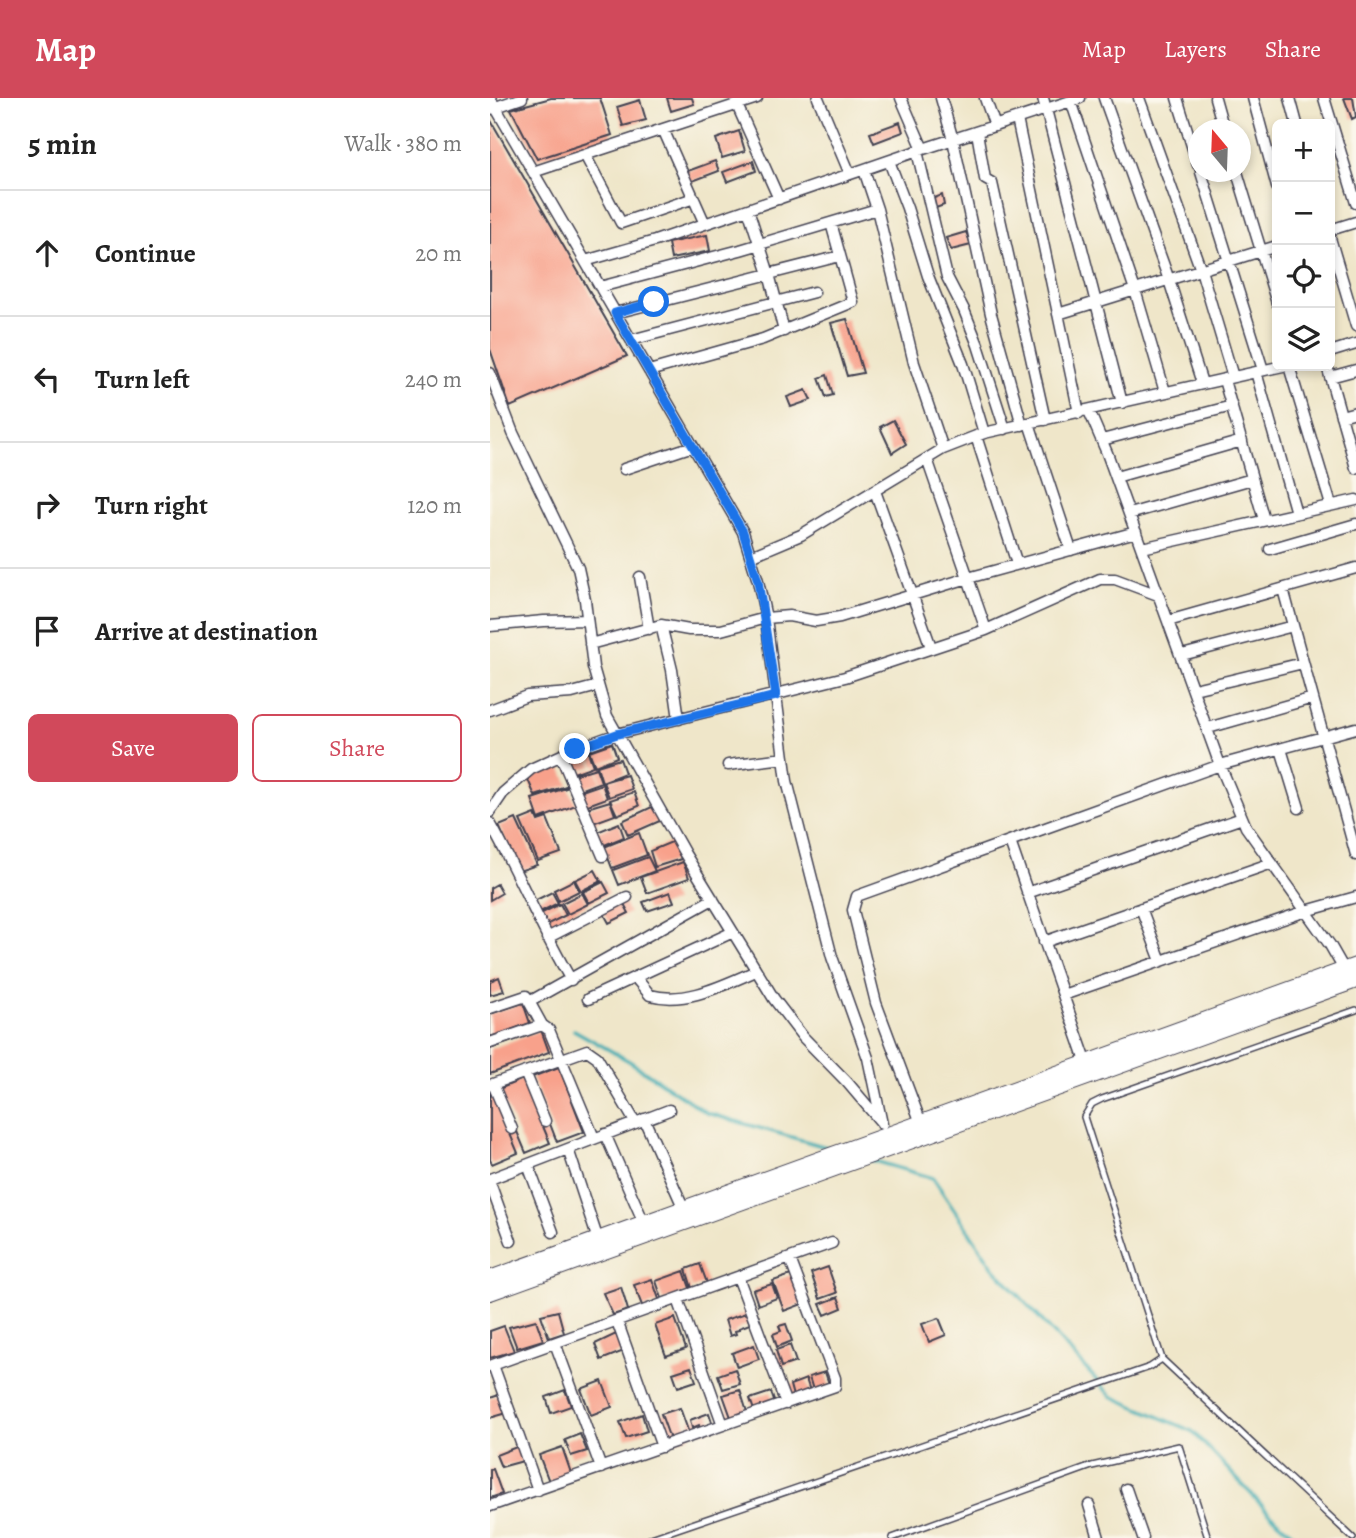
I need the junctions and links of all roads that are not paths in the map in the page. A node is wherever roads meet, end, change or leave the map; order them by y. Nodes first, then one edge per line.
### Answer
1 (523, 98) edge
2 (757, 98) edge
3 (818, 98) edge
4 (901, 98) edge
5 (941, 98) edge
6 (985, 98) edge
7 (1104, 98) edge
8 (1139, 98) edge
9 (1177, 98) edge
10 (1215, 98) edge
11 (1253, 98) edge
12 (1290, 98) edge
13 (1324, 98) edge
14 (1075, 100) edge
15 (1044, 104) edge
16 (492, 105) edge
17 (737, 105) junction
18 (1017, 119) junction
19 (1221, 119) edge
20 (1296, 119) edge
21 (995, 126) junction
22 (663, 129) junction
23 (977, 132) junction
24 (1188, 132) edge
25 (953, 140) junction
26 (920, 150) junction
27 (585, 155) junction
28 (889, 161) junction
29 (864, 170) junction
30 (533, 172) junction
31 (850, 174) junction
32 (1203, 182) edge
33 (1240, 182) edge
34 (1276, 182) edge
35 (694, 198) junction
36 (779, 199) junction
37 (1356, 203) edge
38 (748, 209) junction
39 (877, 209) junction
40 (1356, 222) edge
41 (831, 223) junction
42 (705, 224) junction
43 (1335, 228) edge
44 (759, 244) junction
45 (1332, 245) edge
46 (1272, 248) edge
47 (1261, 251) junction
48 (840, 256) junction
49 (585, 261) junction
50 (1229, 261) junction
51 (1200, 270) junction
52 (769, 274) junction
53 (1169, 280) junction
54 (600, 287) junction
55 (1272, 287) edge
56 (1135, 290) junction
57 (814, 292) dead end
58 (1097, 302) junction
59 (777, 303) junction
60 (615, 313) junction
61 (1058, 314) junction
62 (1356, 326) edge
63 (784, 331) junction
64 (631, 340) junction
65 (1356, 344) edge
66 (1335, 350) edge
67 (1272, 368) edge
68 (1356, 370) edge
69 (649, 371) junction
70 (1259, 371) junction
71 (1291, 371) edge
72 (1328, 371) edge
73 (490, 373) edge
74 (1330, 377) junction
75 (1229, 378) junction
76 (1202, 383) junction
77 (1164, 392) junction
78 (1122, 403) junction
79 (1232, 406) junction
80 (1084, 412) junction
81 (1356, 412) edge
82 (1342, 416) junction
83 (1045, 420) junction
84 (1026, 424) junction
85 (1005, 429) junction
86 (980, 435) junction
87 (1102, 440) junction
88 (1242, 441) junction
89 (693, 446) junction
90 (943, 449) junction
91 (1354, 452) edge
92 (927, 459) junction
93 (1356, 468) edge
94 (624, 469) dead end
95 (1116, 477) junction
96 (1252, 479) junction
97 (875, 491) junction
98 (1356, 500) edge
99 (1331, 505) junction
100 (1296, 513) junction
101 (1129, 514) junction
102 (1264, 520) junction
103 (1356, 524) edge
104 (1136, 532) junction
105 (1142, 548) junction
106 (1270, 549) dead end
107 (1070, 550) junction
108 (751, 556) junction
109 (1017, 564) junction
110 (1356, 568) edge
111 (640, 577) dead end
112 (968, 578) junction
113 (1283, 589) junction
114 (912, 595) junction
115 (1158, 595) junction
116 (766, 618) junction
117 (587, 620) junction
118 (1168, 621) junction
119 (661, 625) junction
120 (490, 626) edge
121 (1293, 626) junction
122 (649, 629) junction
123 (986, 630) junction
124 (590, 644) junction
125 (931, 647) junction
126 (1182, 655) junction
127 (1303, 663) junction
128 (598, 686) junction
129 (1194, 689) junction
130 (776, 696) junction
131 (1313, 698) junction
132 (490, 709) edge
133 (679, 719) junction
134 (1208, 728) junction
135 (1356, 729) edge
136 (617, 734) junction
137 (1323, 737) junction
138 (1281, 749) junction
139 (561, 755) junction
140 (784, 758) junction
141 (728, 765) dead end
142 (1220, 765) junction
143 (1299, 808) dead end
144 (490, 812) edge
145 (1242, 818) junction
146 (490, 823) edge
147 (1010, 842) junction
148 (1356, 855) edge
149 (603, 856) dead end
150 (1272, 863) junction
151 (1027, 893) junction
152 (627, 897) dead end
153 (1356, 897) edge
154 (713, 899) junction
155 (1141, 908) junction
156 (1306, 911) junction
157 (733, 932) junction
158 (547, 938) junction
159 (1044, 942) junction
160 (1161, 961) junction
161 (756, 971) junction
162 (1352, 974) edge
163 (635, 977) junction
164 (571, 980) junction
165 (1063, 995) junction
166 (588, 999) dead end
167 (530, 1002) junction
168 (490, 1008) edge
169 (1356, 1010) edge
170 (541, 1025) junction
171 (490, 1043) edge
172 (561, 1058) junction
173 (1087, 1063) junction
174 (525, 1072) junction
175 (491, 1084) edge
176 (669, 1110) dead end
177 (640, 1120) junction
178 (545, 1121) dead end
179 (921, 1123) junction
180 (512, 1129) dead end
181 (599, 1136) junction
182 (885, 1138) junction
183 (568, 1149) junction
184 (836, 1160) junction
185 (528, 1165) junction
186 (490, 1181) edge
187 (684, 1209) junction
188 (644, 1223) junction
189 (553, 1231) dead end
190 (598, 1240) junction
191 (511, 1241) dead end
192 (832, 1243) dead end
193 (790, 1259) junction
194 (738, 1277) junction
195 (490, 1279) edge
196 (490, 1292) edge
197 (678, 1299) junction
198 (617, 1321) junction
199 (555, 1343) junction
200 (1162, 1359) junction
201 (491, 1365) edge
202 (786, 1404) junction
203 (723, 1425) junction
204 (662, 1447) junction
205 (601, 1468) junction
206 (1126, 1489) dead end
207 (538, 1490) junction
208 (1089, 1505) dead end
209 (490, 1506) edge
210 (651, 1538) edge
211 (892, 1538) edge
212 (1099, 1538) edge
213 (1143, 1538) edge
214 (1208, 1538) edge
215 (1353, 1538) edge

1 - 16 street
2 - 17 street
3 - 31 street
4 - 26 street
5 - 25 street
6 - 21 street
7 - 53 street
8 - 51 street
9 - 24 street
10 - 19 street
11 - 34 street
12 - 20 street
13 - 37 street
14 - 15 street
14 - 56 street
15 - 18 street
15 - 58 street
16 - 30 street
17 - 22 street
17 - 36 street
18 - 21 street
18 - 61 street
21 - 23 street
22 - 27 street
22 - 35 street
23 - 25 street
23 - 83 street
25 - 26 street
25 - 84 street
26 - 28 street
26 - 85 street
27 - 30 street
27 - 35 street
28 - 29 street
28 - 86 street
29 - 31 street
29 - 39 street
30 - 49 street
31 - 36 street
32 - 50 street
33 - 47 street
35 - 42 street
36 - 38 street
38 - 42 street
38 - 44 street
39 - 41 street
39 - 90 street
40 - 43 street
41 - 44 street
41 - 48 street
42 - 49 street
44 - 52 street
44 - 54 street
45 - 62 street
46 - 47 street
47 - 50 street
47 - 55 street
48 - 52 street
48 - 63 street
49 - 54 street
50 - 51 street
50 - 70 street
51 - 53 street
51 - 75 street
52 - 59 street
52 - 60 street
53 - 56 street
53 - 76 street
54 - 60 street
56 - 58 street
56 - 77 street
57 - 59 street
58 - 61 street
58 - 78 street
59 - 63 street
59 - 64 street
60 - 64 street
61 - 80 street
63 - 69 street
64 - 69 street
65 - 66 street
67 - 70 street
68 - 74 street
69 - 89 street
70 - 75 street
70 - 100 street
71 - 99 street
72 - 74 street
73 - 117 street
74 - 82 street
75 - 76 street
75 - 79 street
76 - 77 street
77 - 78 street
78 - 80 street
79 - 87 street
79 - 88 street
80 - 83 street
80 - 87 street
81 - 82 street
82 - 91 street
83 - 84 street
84 - 85 street
84 - 107 street
85 - 86 street
86 - 90 street
86 - 109 street
87 - 95 street
88 - 95 street
88 - 96 street
89 - 94 street
89 - 108 street
90 - 92 street
91 - 93 street
92 - 97 street
92 - 112 street
95 - 101 street
96 - 101 street
96 - 102 street
97 - 108 street
97 - 114 street
98 - 99 street
99 - 100 street
100 - 102 street
101 - 104 street
102 - 105 street
103 - 106 street
104 - 105 street
104 - 107 street
105 - 115 street
107 - 109 street
108 - 116 street
109 - 112 street
110 - 113 street
111 - 122 street
112 - 114 street
112 - 123 street
113 - 118 street
113 - 121 street
114 - 116 street
114 - 125 street
115 - 118 street
115 - 123 street
116 - 119 street
116 - 130 street
117 - 120 street
117 - 124 street
118 - 126 street
119 - 122 street
119 - 133 street
121 - 126 street
121 - 127 street
122 - 124 street
123 - 125 street
124 - 128 street
125 - 130 street
126 - 129 street
127 - 129 street
127 - 131 street
128 - 132 street
128 - 136 street
129 - 134 street
130 - 133 street
130 - 140 street
131 - 134 street
131 - 137 street
133 - 136 street
134 - 142 street
135 - 137 street
136 - 139 street
136 - 154 street
137 - 138 street
137 - 148 street
138 - 142 street
138 - 143 street
139 - 144 street
139 - 149 street
140 - 141 street
140 - 182 street
142 - 145 street
142 - 147 street
145 - 150 street
145 - 151 street
146 - 158 street
147 - 151 street
147 - 179 street
150 - 155 street
150 - 156 street
151 - 159 street
152 - 158 street
153 - 156 street
154 - 157 street
154 - 164 street
155 - 159 street
155 - 160 street
156 - 160 street
156 - 162 street
157 - 161 street
157 - 163 street
158 - 164 street
159 - 165 street
160 - 165 street
161 - 163 street
161 - 182 street
162 - 173 street
162 - 182 street
163 - 166 street
164 - 167 street
165 - 173 street
167 - 168 street
167 - 170 street
169 - 200 lane
170 - 171 street
170 - 172 street
172 - 174 street
172 - 177 street
172 - 181 street
173 - 179 street
174 - 175 street
174 - 178 street
175 - 180 street
176 - 177 street
177 - 181 street
177 - 187 street
179 - 182 street
181 - 183 street
181 - 188 street
182 - 184 street
183 - 185 street
183 - 190 street
184 - 187 street
184 - 196 street
185 - 186 street
185 - 189 street
186 - 191 street
187 - 188 street
188 - 190 street
190 - 195 street
192 - 193 street
193 - 194 street
193 - 202 street
194 - 197 street
194 - 202 street
197 - 198 street
197 - 203 street
198 - 199 street
198 - 204 street
199 - 201 street
199 - 205 street
200 - 210 lane
200 - 215 lane
201 - 207 street
202 - 203 street
203 - 204 street
204 - 205 street
205 - 207 street
206 - 213 street
207 - 209 street
208 - 212 street
211 - 214 lane

